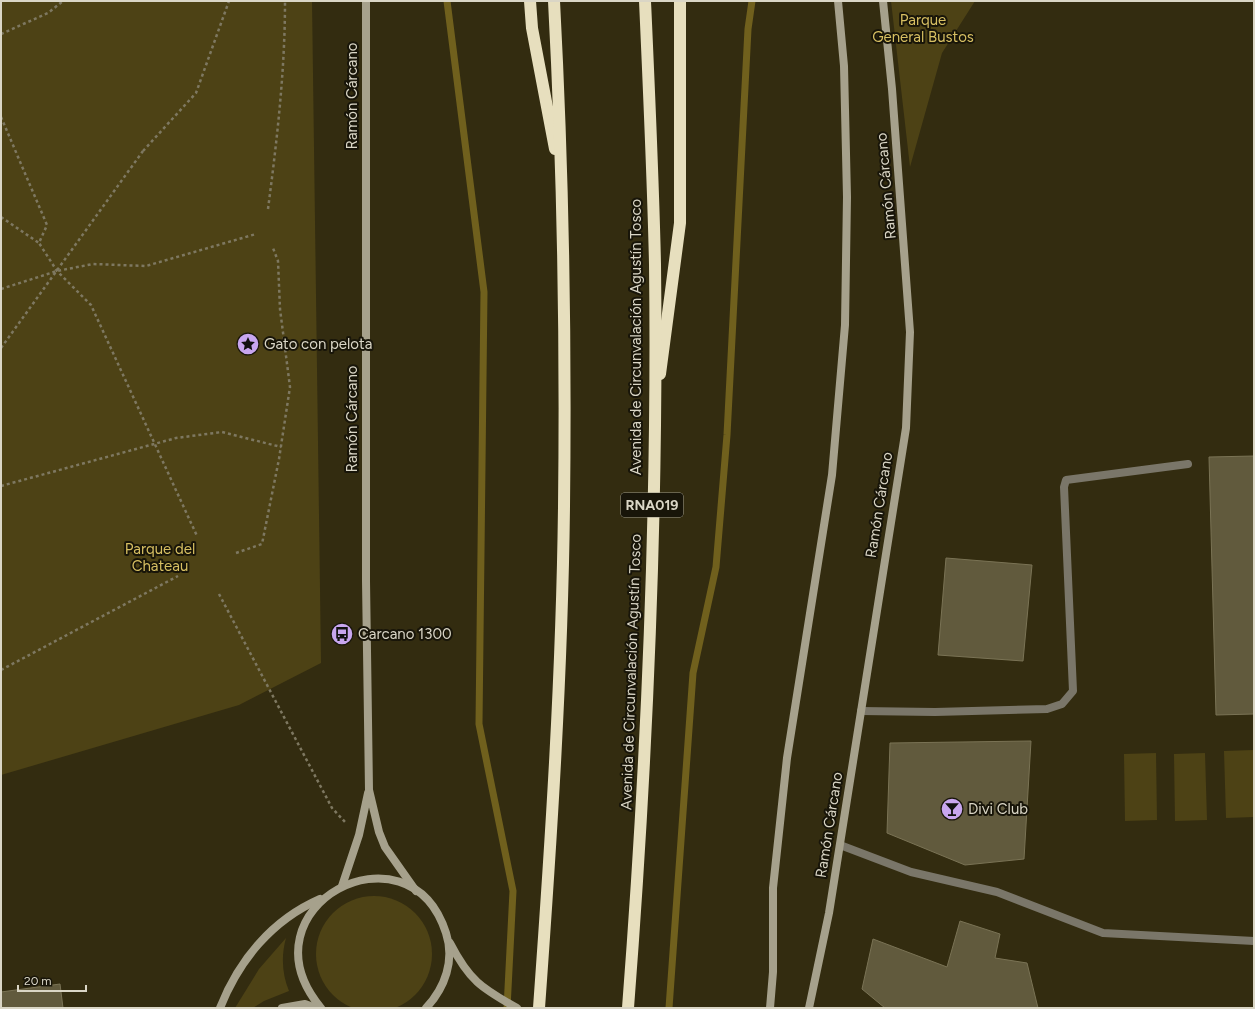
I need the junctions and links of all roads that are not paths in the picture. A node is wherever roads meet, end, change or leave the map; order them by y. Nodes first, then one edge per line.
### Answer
1 (366, 1) edge
2 (530, 1) edge
3 (554, 1) edge
4 (645, 1) edge
5 (680, 1) edge
6 (838, 1) edge
7 (883, 1) edge
8 (562, 184) junction
9 (653, 427) junction
10 (1188, 464) dead end
11 (861, 711) junction
12 (369, 790) junction
13 (840, 845) junction
14 (342, 886) junction
15 (416, 891) junction
16 (323, 898) junction
17 (449, 940) junction
18 (1254, 941) edge
19 (220, 1008) edge
20 (282, 1008) edge
21 (316, 1008) edge
22 (321, 1008) edge
23 (426, 1008) edge
24 (517, 1008) edge
25 (539, 1008) edge
26 (628, 1008) edge
27 (770, 1008) edge
28 (809, 1008) edge

1 - 12 main road, Ramón Cárcano
2 - 8 highway
3 - 8 highway
4 - 9 highway, Avenida de Circunvalación Agustín Tosco / RNA019
5 - 9 highway
6 - 27 main road
7 - 11 main road, Ramón Cárcano
8 - 25 highway
9 - 26 highway, Avenida de Circunvalación Agustín Tosco / RNA019
10 - 11 lane
11 - 13 main road, Ramón Cárcano
12 - 14 main road, Ramón Cárcano
12 - 15 main road, Ramón Cárcano
13 - 18 lane
13 - 28 main road, Ramón Cárcano
14 - 15 main road
14 - 16 main road
15 - 17 main road
16 - 19 main road
16 - 22 main road
17 - 23 main road
17 - 24 main road
20 - 21 main road

